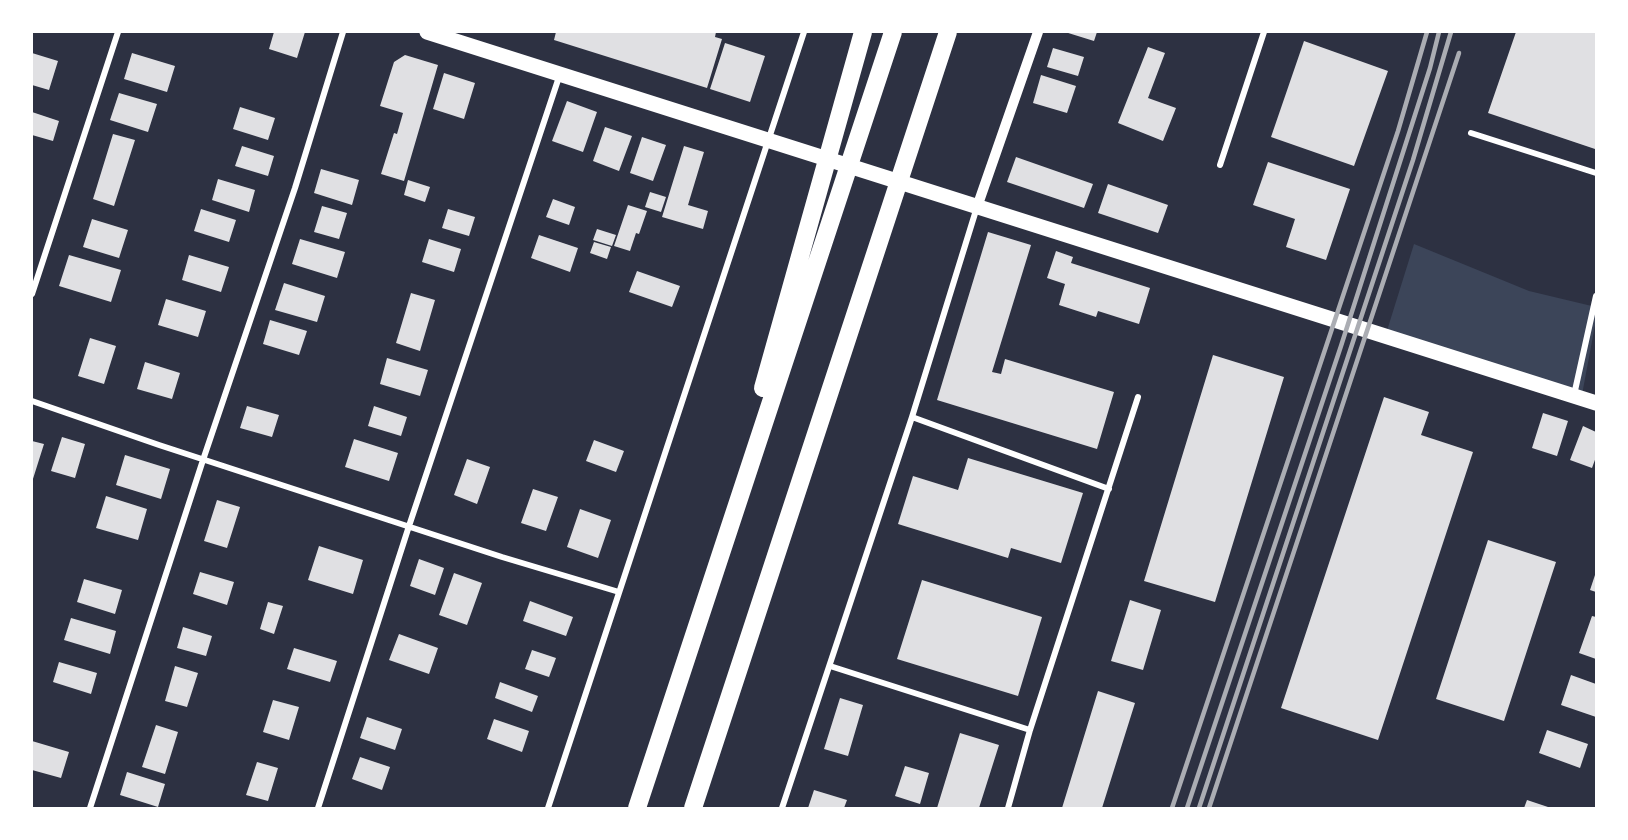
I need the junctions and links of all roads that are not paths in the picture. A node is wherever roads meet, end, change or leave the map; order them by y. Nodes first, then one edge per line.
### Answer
1 (118, 32) edge
2 (344, 32) edge
3 (427, 32) edge
4 (804, 32) edge
5 (863, 32) edge
6 (893, 32) edge
7 (948, 32) edge
8 (1038, 32) edge
9 (1264, 32) edge
10 (560, 74) junction
11 (1472, 133) dead end
12 (768, 140) junction
13 (1220, 165) dead end
14 (1596, 173) edge
15 (977, 207) junction
16 (32, 294) edge
17 (1596, 296) edge
18 (1574, 396) junction
19 (1138, 397) dead end
20 (32, 401) edge
21 (1596, 403) edge
22 (912, 417) junction
23 (203, 460) junction
24 (1109, 489) junction
25 (409, 526) junction
26 (620, 592) junction
27 (697, 627) junction
28 (830, 666) junction
29 (1030, 730) junction
30 (90, 808) edge
31 (318, 808) edge
32 (548, 808) edge
33 (637, 808) edge
34 (693, 808) edge
35 (782, 808) edge
36 (1008, 808) edge

1 - 16 street
2 - 23 street
3 - 10 main road
4 - 12 street
5 - 27 highway
6 - 27 highway
7 - 34 highway
8 - 15 street
9 - 13 street
10 - 12 main road
10 - 25 street
11 - 14 street
12 - 15 main road
12 - 26 street
15 - 18 main road
15 - 22 street
17 - 18 street
18 - 21 main road
19 - 24 street
20 - 23 street
22 - 24 street
22 - 28 street
23 - 25 street
23 - 30 street
24 - 29 street
25 - 26 street
25 - 31 street
26 - 32 street
27 - 33 highway
28 - 29 street
28 - 35 street
29 - 36 street

